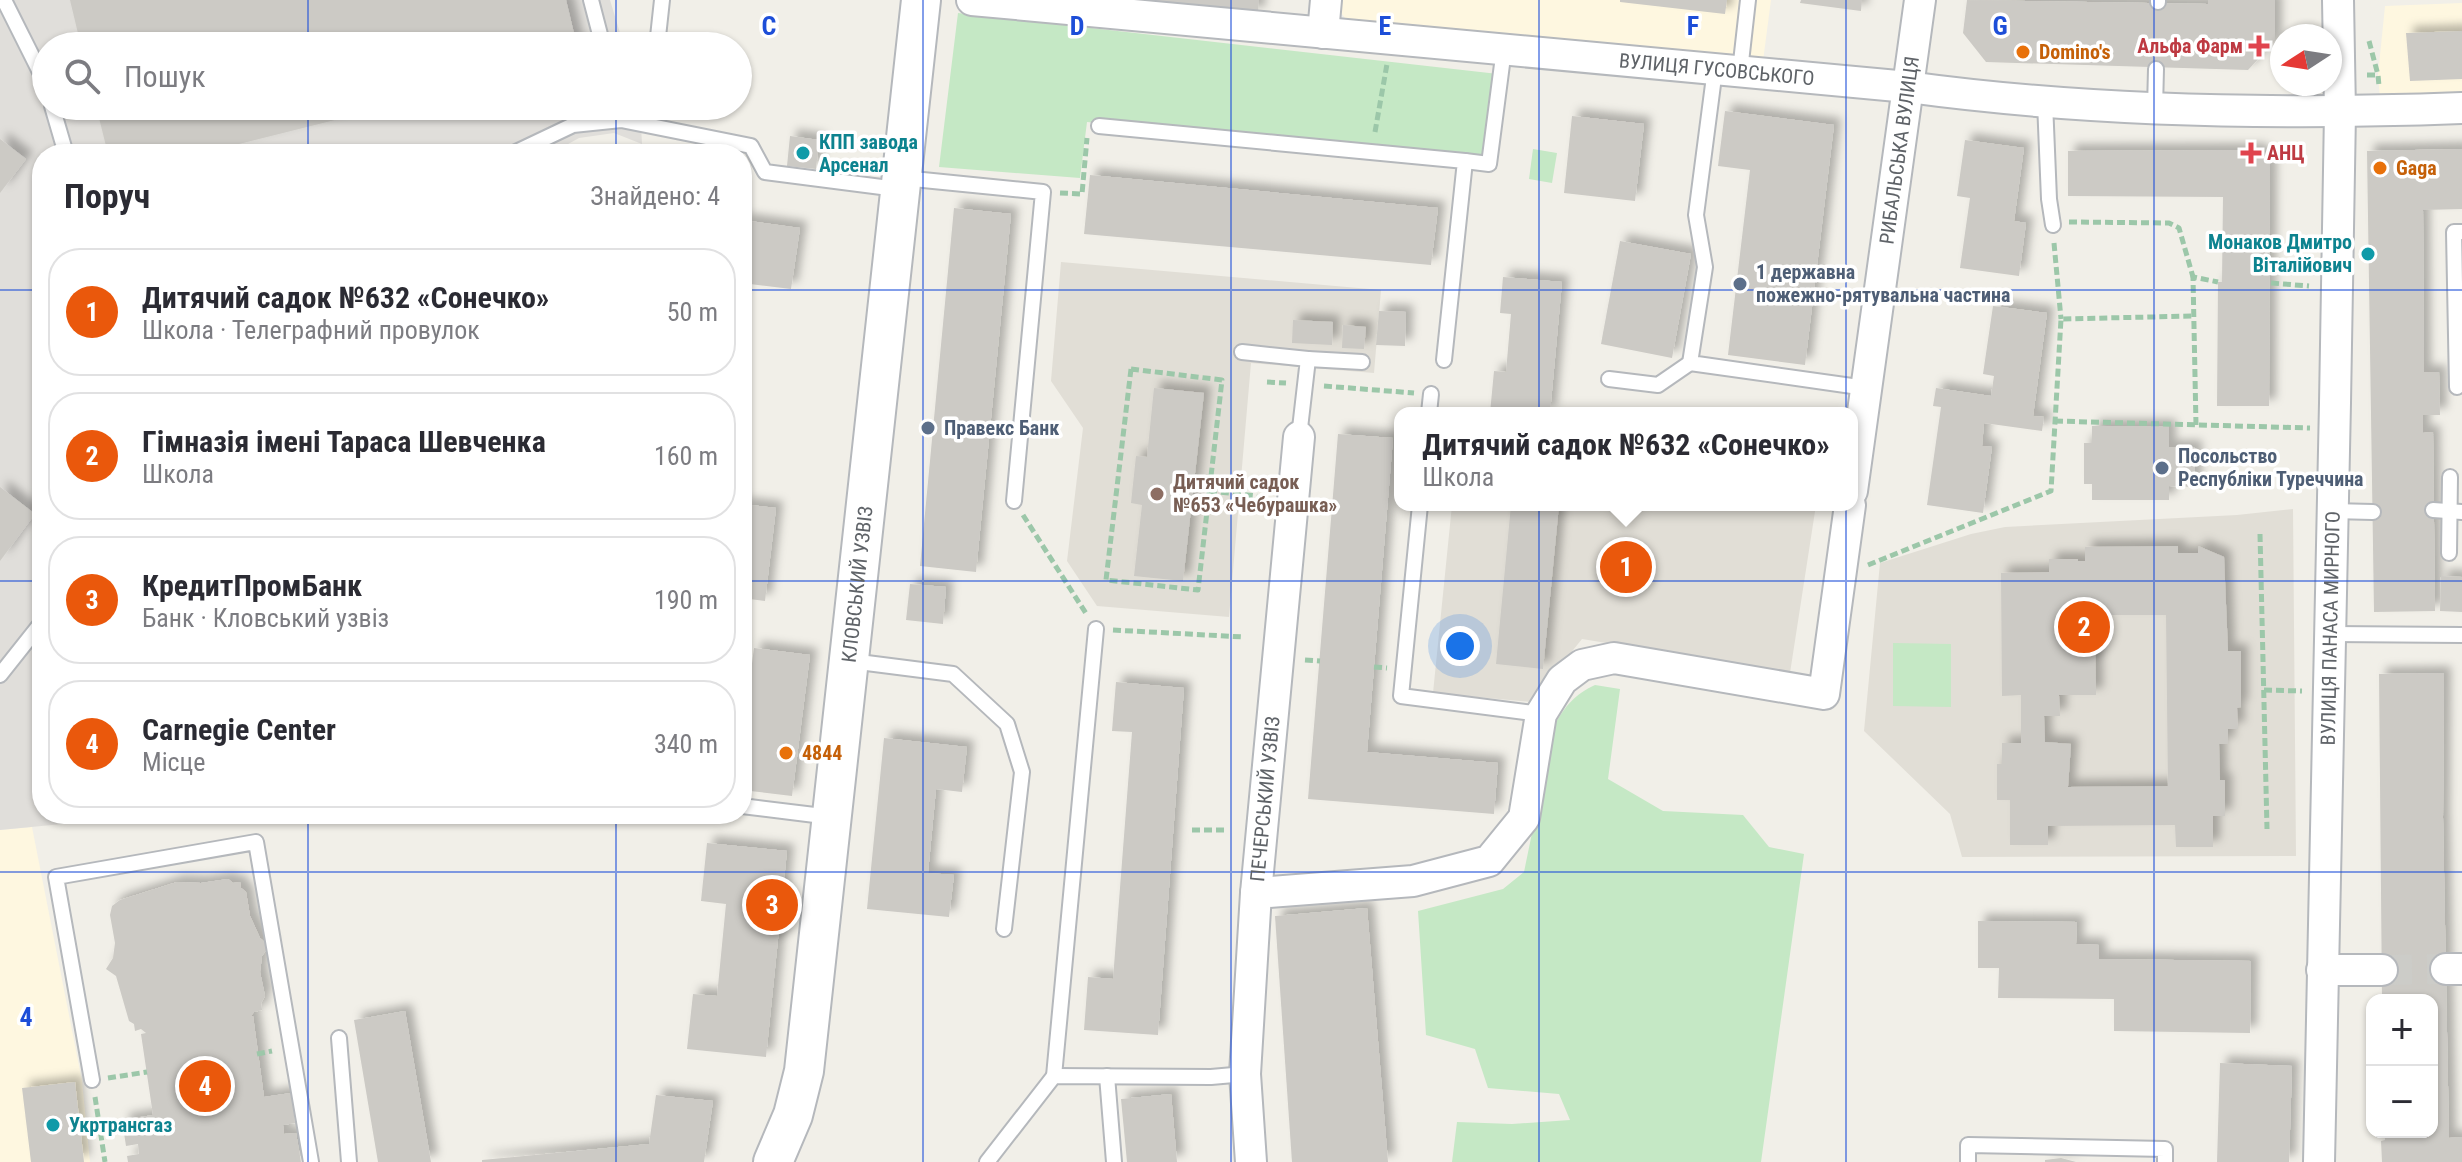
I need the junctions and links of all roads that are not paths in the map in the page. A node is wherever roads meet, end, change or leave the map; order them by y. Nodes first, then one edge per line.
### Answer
1 (4, 0) edge
2 (591, 0) edge
3 (662, 0) edge
4 (921, 0) edge
5 (972, 0) edge
6 (1326, 0) edge
7 (1748, 0) edge
8 (1920, 0) edge
9 (2338, 0) edge
10 (599, 32) edge
11 (659, 32) edge
12 (1323, 33) junction
13 (1504, 49) junction
14 (32, 56) edge
15 (2156, 69) dead end
16 (1728, 70) junction
17 (1908, 87) junction
18 (2045, 102) junction
19 (2155, 108) junction
20 (2462, 108) edge
21 (2340, 112) junction
22 (56, 120) edge
23 (592, 120) edge
24 (647, 120) edge
25 (1099, 126) road end
26 (63, 144) edge
27 (533, 144) edge
28 (743, 144) edge
29 (752, 148) edge
30 (1465, 161) junction
31 (902, 184) junction
32 (2053, 225) road end
33 (2462, 232) edge
34 (1242, 352) dead end
35 (1308, 359) junction
36 (1444, 360) dead end
37 (1362, 362) dead end
38 (1690, 363) junction
39 (1609, 379) dead end
40 (2457, 387) dead end
41 (1866, 388) junction
42 (1431, 394) road end
43 (1430, 407) edge
44 (1299, 437) joint
45 (1858, 447) edge
46 (2450, 477) dead end
47 (1014, 501) road end
48 (1419, 511) edge
49 (1849, 511) edge
50 (2332, 511) junction
51 (2448, 511) edge
52 (2373, 512) dead end
53 (2449, 553) dead end
54 (1096, 629) road end
55 (2331, 634) junction
56 (32, 635) edge
57 (2462, 635) edge
58 (850, 661) junction
59 (0, 675) edge
60 (1541, 714) junction
61 (752, 807) edge
62 (831, 817) junction
63 (1256, 893) junction
64 (1004, 929) dead end
65 (2322, 970) junction
66 (2382, 970) tunnel mouth
67 (339, 1038) dead end
68 (1245, 1074) junction
69 (1054, 1076) junction
70 (1107, 1076) junction
71 (92, 1080) road end
72 (311, 1162) edge
73 (349, 1162) edge
74 (773, 1162) edge
75 (987, 1162) edge
76 (1114, 1162) edge
77 (1251, 1162) edge
78 (1968, 1162) edge
79 (2165, 1162) edge
80 (2319, 1162) edge

1 - 14 lane
2 - 10 lane
3 - 11 lane
4 - 31 street, КЛОВСЬКИЙ УЗВІЗ
5 - 12 street, ВУЛИЦЯ ГУСОВСЬКОГО
6 - 12 street
7 - 16 lane
8 - 17 street, РИБАЛЬСЬКА ВУЛИЦЯ
9 - 21 street, ВУЛИЦЯ ПАНАСА МИРНОГО
12 - 13 street, ВУЛИЦЯ ГУСОВСЬКОГО
13 - 16 street, ВУЛИЦЯ ГУСОВСЬКОГО
13 - 30 lane
15 - 19 lane
16 - 17 street, ВУЛИЦЯ ГУСОВСЬКОГО
16 - 38 lane
17 - 18 street, ВУЛИЦЯ ГУСОВСЬКОГО
17 - 41 street, РИБАЛЬСЬКА ВУЛИЦЯ
18 - 19 street, ВУЛИЦЯ ГУСОВСЬКОГО
18 - 32 lane
19 - 21 street, ВУЛИЦЯ ГУСОВСЬКОГО
20 - 21 street, ВУЛИЦЯ ГУСОВСЬКОГО
21 - 50 street, ВУЛИЦЯ ПАНАСА МИРНОГО
22 - 26 lane
23 - 27 lane
24 - 28 lane
25 - 30 lane
29 - 31 lane
30 - 36 lane
31 - 47 lane
31 - 58 street, КЛОВСЬКИЙ УЗВІЗ
33 - 40 lane
34 - 35 lane
35 - 37 lane
35 - 44 lane
38 - 39 lane
38 - 41 lane
41 - 45 street, РИБАЛЬСЬКА ВУЛИЦЯ
42 - 43 lane
44 - 63 street, ПЕЧЕРСЬКИЙ УЗВІЗ
46 - 51 lane
48 - 60 lane
49 - 60 street
50 - 52 lane
50 - 55 street, ВУЛИЦЯ ПАНАСА МИРНОГО
51 - 53 lane
54 - 69 lane
55 - 57 lane
55 - 65 street, ВУЛИЦЯ ПАНАСА МИРНОГО
56 - 59 lane
58 - 62 street, КЛОВСЬКИЙ УЗВІЗ
58 - 64 lane
60 - 63 street
61 - 62 lane
62 - 74 street, КЛОВСЬКИЙ УЗВІЗ
63 - 68 street, ПЕЧЕРСЬКИЙ УЗВІЗ
65 - 66 street
65 - 80 street, ВУЛИЦЯ ПАНАСА МИРНОГО
67 - 73 lane
68 - 70 lane
68 - 77 street, ПЕЧЕРСЬКИЙ УЗВІЗ
69 - 70 lane
69 - 75 lane
70 - 76 lane
71 - 72 lane
78 - 79 lane

